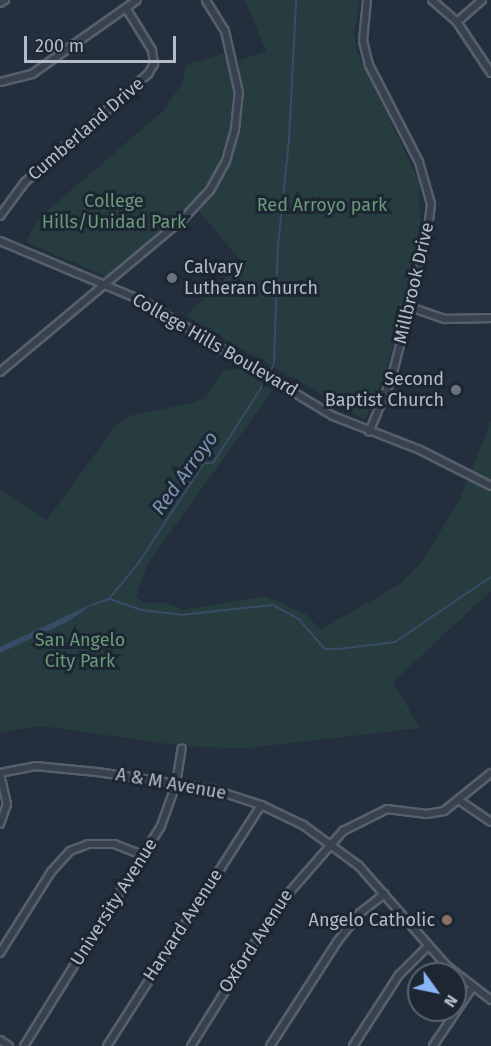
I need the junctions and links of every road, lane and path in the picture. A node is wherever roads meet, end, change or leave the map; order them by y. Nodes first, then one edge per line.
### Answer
1 (5, 0) edge
2 (137, 0) edge
3 (206, 0) edge
4 (367, 0) edge
5 (432, 0) edge
6 (482, 0) edge
7 (0, 3) edge
8 (126, 8) junction
9 (457, 22) junction
10 (491, 73) edge
11 (0, 82) edge
12 (0, 216) edge
13 (0, 241) edge
14 (107, 284) junction
15 (410, 307) junction
16 (491, 318) edge
17 (0, 372) edge
18 (369, 432) junction
19 (491, 486) edge
20 (182, 748) dead end
21 (0, 773) edge
22 (491, 773) edge
23 (176, 784) junction
24 (460, 801) junction
25 (261, 805) junction
26 (491, 822) edge
27 (0, 824) edge
28 (331, 844) junction
29 (143, 855) junction
30 (384, 894) junction
31 (428, 946) junction
32 (0, 953) edge
33 (472, 988) junction
34 (491, 1000) edge
35 (0, 1040) edge
36 (9, 1046) edge
37 (24, 1046) edge
38 (107, 1046) edge
39 (191, 1046) edge
40 (270, 1046) edge
41 (352, 1046) edge
42 (433, 1046) edge

1 - 7 street
2 - 8 street
3 - 14 street
4 - 15 street, Millbrook Drive
5 - 9 street
6 - 9 street
8 - 11 street
8 - 12 street, Cumberland Drive
9 - 10 street
13 - 14 street, College Hills Boulevard
14 - 17 street
14 - 18 street, College Hills Boulevard
15 - 16 street
15 - 18 street, Millbrook Drive
18 - 19 street, College Hills Boulevard
20 - 23 street, University Avenue
21 - 23 street, A & M Avenue
21 - 27 street
22 - 24 street, Oxford Avenue
23 - 25 street, A & M Avenue
23 - 29 street, University Avenue
24 - 26 street
24 - 28 street, Oxford Avenue
25 - 28 street, A & M Avenue
25 - 38 street, Harvard Avenue
28 - 30 street, A & M Avenue
28 - 39 street, Oxford Avenue
29 - 32 street
29 - 37 street, University Avenue
30 - 31 street, A & M Avenue
30 - 40 street
31 - 33 street, A & M Avenue
31 - 41 street
33 - 34 street, A & M Avenue
33 - 42 street
35 - 36 street

